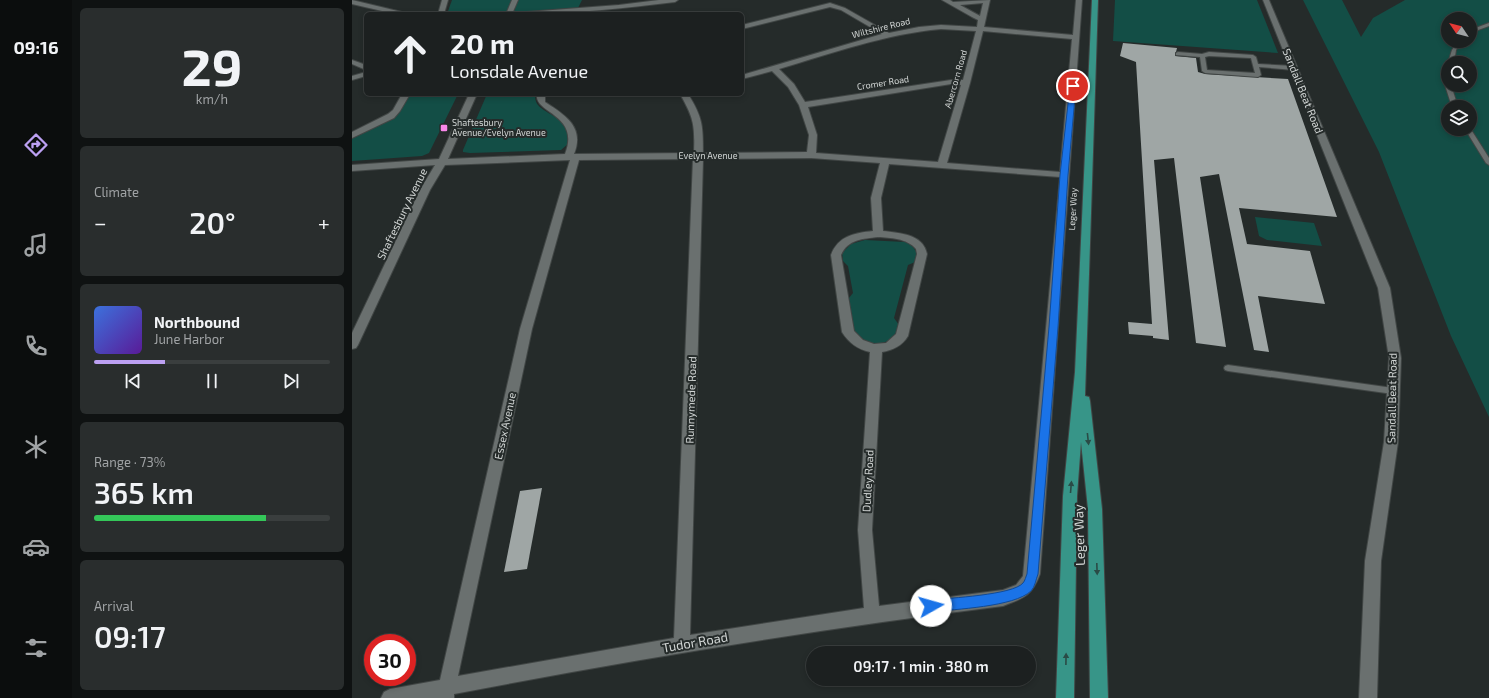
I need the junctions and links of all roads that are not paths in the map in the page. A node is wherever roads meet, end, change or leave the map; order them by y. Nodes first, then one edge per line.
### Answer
1 (445, 0) edge
2 (515, 0) edge
3 (588, 0) edge
4 (675, 0) edge
5 (945, 0) edge
6 (987, 0) edge
7 (1079, 0) edge
8 (1095, 0) edge
9 (1266, 0) edge
10 (352, 2) edge
11 (953, 4) junction
12 (585, 10) junction
13 (395, 12) edge
14 (442, 12) edge
15 (510, 12) edge
16 (556, 12) edge
17 (983, 19) junction
18 (1489, 24) edge
19 (744, 26) edge
20 (980, 29) junction
21 (1477, 29) edge
22 (888, 35) junction
23 (1076, 37) junction
24 (1178, 54) dead end
25 (1202, 56) junction
26 (352, 62) edge
27 (1256, 65) junction
28 (364, 67) edge
29 (774, 68) junction
30 (1294, 68) junction
31 (364, 75) edge
32 (744, 76) edge
33 (352, 78) edge
34 (966, 83) junction
35 (405, 96) edge
36 (472, 96) edge
37 (540, 96) edge
38 (685, 96) edge
39 (803, 105) junction
40 (352, 135) edge
41 (1472, 136) edge
42 (811, 155) junction
43 (698, 156) junction
44 (571, 157) junction
45 (885, 160) junction
46 (442, 162) junction
47 (1489, 163) edge
48 (942, 164) junction
49 (352, 168) edge
50 (1064, 175) junction
51 (878, 234) junction
52 (352, 345) edge
53 (876, 348) junction
54 (1228, 368) dead end
55 (1081, 372) junction
56 (1393, 391) junction
57 (872, 613) junction
58 (682, 644) junction
59 (447, 692) edge
60 (390, 698) edge
61 (1065, 698) edge
62 (1100, 698) edge
63 (1368, 698) edge

1 - 14 street
2 - 15 street
3 - 12 street
4 - 12 street
5 - 11 street
6 - 11 street
6 - 17 street, Abercorn Road
7 - 23 street, Tudor Road
8 - 55 highway, Leger Way
9 - 30 street, Sandall Beat Road
10 - 13 street
11 - 17 street
12 - 16 street
17 - 20 street, Abercorn Road
18 - 21 lane
19 - 22 street
20 - 22 street, Wiltshire Road
20 - 23 street, Wiltshire Road
20 - 34 street, Abercorn Road
22 - 29 street, Wiltshire Road
23 - 50 street, Tudor Road
24 - 25 lane
25 - 27 lane
25 - 27 lane
26 - 28 street
27 - 30 lane
29 - 32 street, Wiltshire Road
29 - 39 street
30 - 56 street, Sandall Beat Road
31 - 33 street
34 - 39 street, Cromer Road
34 - 48 street, Abercorn Road
35 - 40 street
36 - 46 street, Shaftesbury Avenue
37 - 44 street, Essex Avenue
38 - 43 street, Runnymede Road
39 - 42 street
41 - 47 lane
42 - 43 street, Evelyn Avenue
42 - 45 street, Evelyn Avenue
43 - 44 street, Evelyn Avenue
43 - 58 street, Runnymede Road
44 - 46 street, Evelyn Avenue
44 - 59 street, Essex Avenue
45 - 48 street, Evelyn Avenue
45 - 51 street
46 - 49 street, Evelyn Avenue
46 - 52 street, Shaftesbury Avenue
48 - 50 street, Evelyn Avenue
50 - 57 street, Tudor Road
51 - 53 street
51 - 53 street
53 - 57 street, Dudley Road
54 - 56 lane
61 -> 55 highway, Leger Way
55 -> 62 highway, Leger Way
56 - 63 street, Sandall Beat Road
57 - 58 street, Tudor Road
58 - 59 street, Tudor Road
59 - 60 street, Tudor Road

